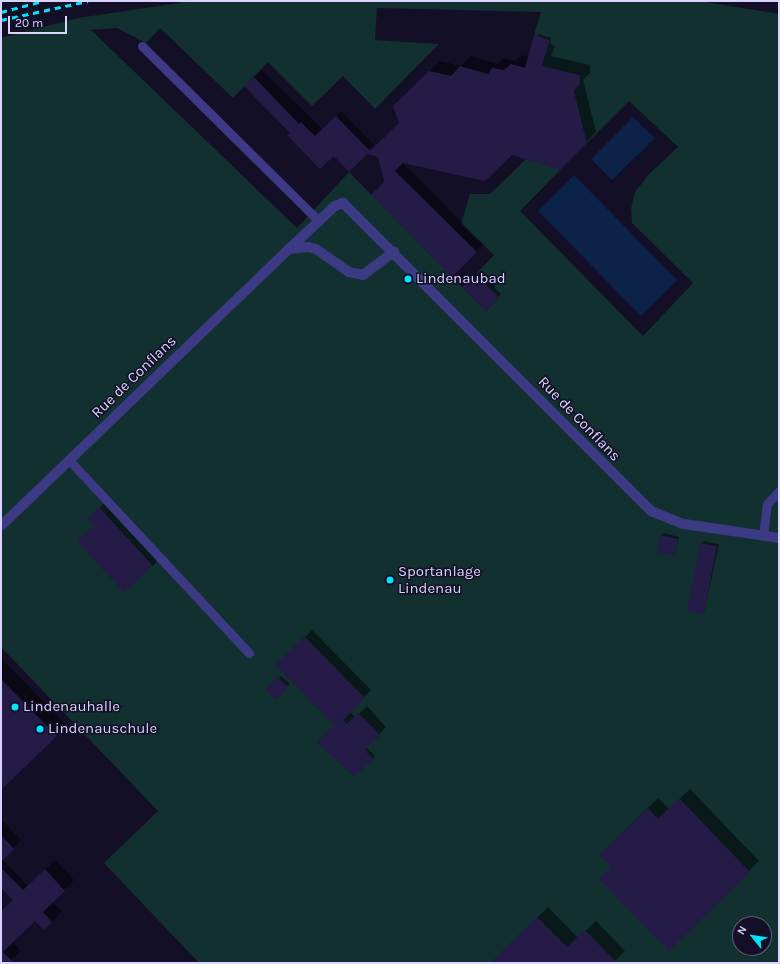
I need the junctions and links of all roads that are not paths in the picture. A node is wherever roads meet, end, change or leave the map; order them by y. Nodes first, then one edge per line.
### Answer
1 (142, 46) dead end
2 (319, 221) junction
3 (289, 249) junction
4 (394, 252) junction
5 (69, 460) junction
6 (779, 491) edge
7 (1, 526) edge
8 (762, 536) junction
9 (779, 538) edge
10 (249, 653) dead end

1 - 2 lane
2 - 3 street, Rue de Conflans
2 - 4 street, Rue de Conflans
3 - 4 street
3 - 5 street, Rue de Conflans
4 - 8 street, Rue de Conflans
5 - 7 street, Rue de Conflans
5 - 10 lane
6 - 8 lane
8 - 9 street, Rue de Conflans

